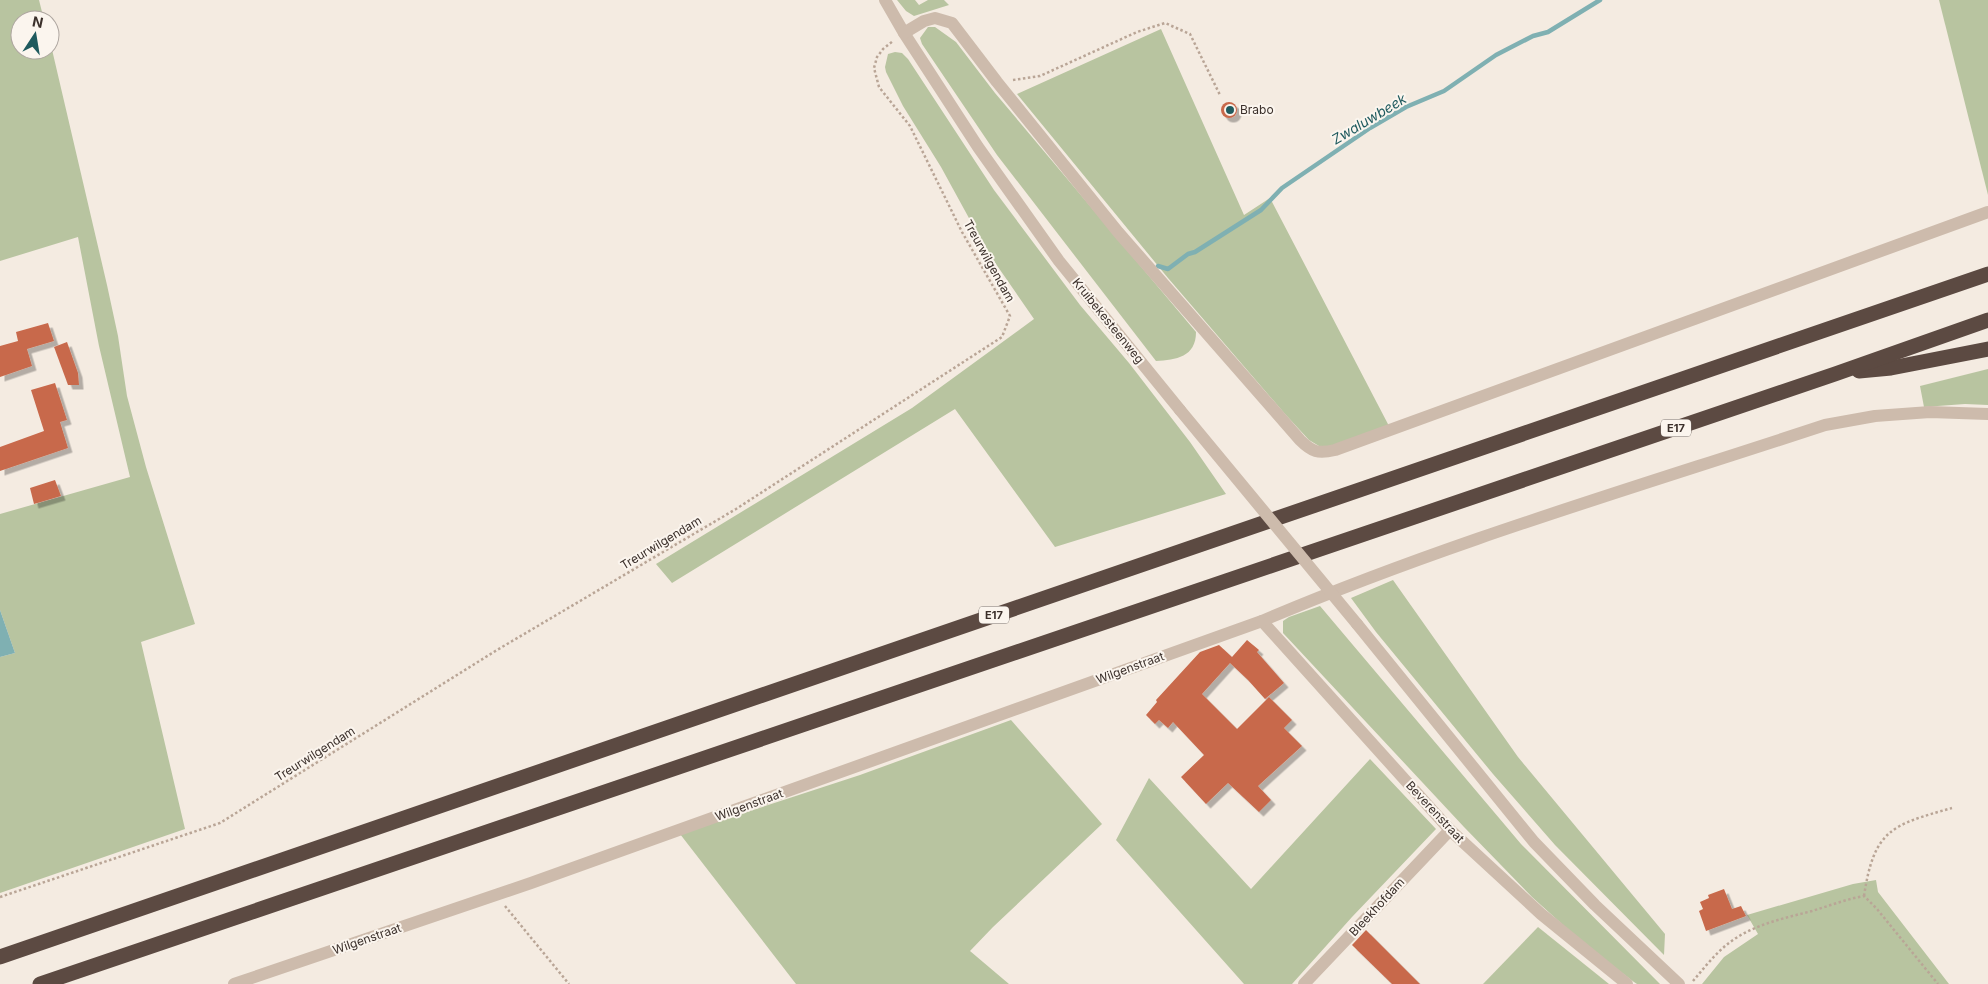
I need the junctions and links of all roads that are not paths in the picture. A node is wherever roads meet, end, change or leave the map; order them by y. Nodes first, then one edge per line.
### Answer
1 (885, 0) edge
2 (904, 33) junction
3 (1988, 212) edge
4 (1988, 274) edge
5 (1988, 320) edge
6 (1988, 349) edge
7 (1835, 374) junction
8 (1988, 414) edge
9 (1262, 621) junction
10 (1450, 830) junction
11 (0, 957) edge
12 (40, 984) edge
13 (234, 984) edge
14 (1304, 984) edge
15 (1626, 984) edge
16 (1679, 984) edge

1 - 2 street, Kruibekesteenweg
2 - 3 street
2 - 16 street, Kruibekesteenweg, bridge
4 - 11 highway, E17
5 - 7 highway, E17
6 - 7 highway
7 - 12 highway, E17
8 - 9 street, Wilgenstraat
9 - 10 street, Beverenstraat
9 - 13 street, Wilgenstraat
10 - 14 street, Bleekhofdam
10 - 15 street, Beverenstraat

